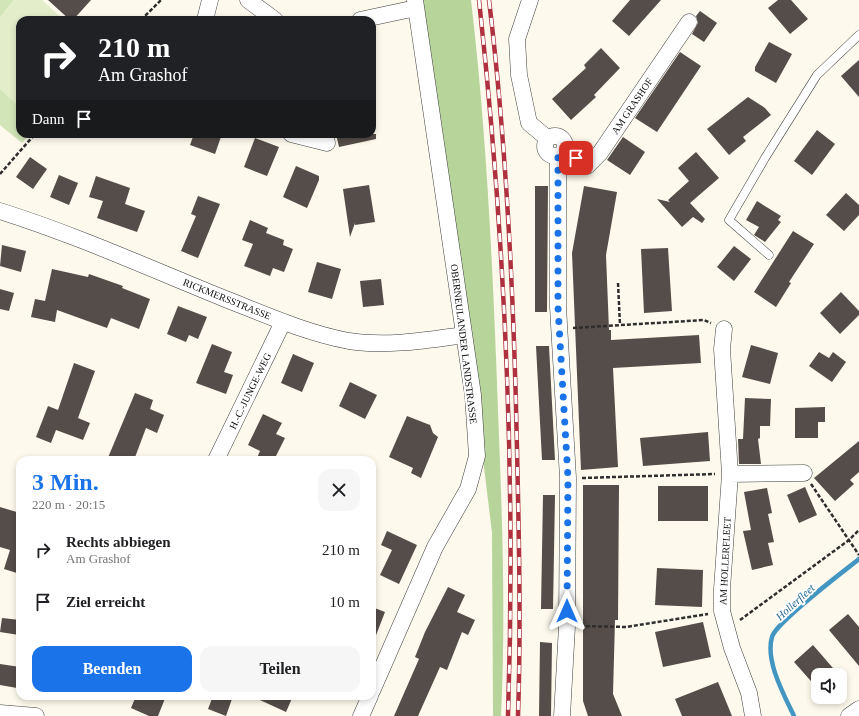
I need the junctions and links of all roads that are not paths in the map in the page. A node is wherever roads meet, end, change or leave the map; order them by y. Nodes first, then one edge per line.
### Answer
1 (210, 0) edge
2 (248, 0) edge
3 (530, 0) edge
4 (416, 4) edge
5 (205, 16) edge
6 (270, 16) edge
7 (374, 16) edge
8 (689, 22) dead end
9 (859, 35) edge
10 (308, 138) edge
11 (326, 138) edge
12 (562, 153) junction
13 (0, 211) edge
14 (769, 255) dead end
15 (283, 322) junction
16 (724, 329) road end
17 (464, 334) junction
18 (218, 456) edge
19 (804, 473) road end
20 (730, 474) junction
21 (376, 682) edge
22 (368, 700) edge
23 (859, 709) edge
24 (0, 713) edge
25 (36, 716) edge
26 (361, 716) edge
27 (562, 716) edge
28 (753, 716) edge
29 (850, 716) edge

1 - 5 street
2 - 6 street
3 - 12 street, AM GRASHOF
4 - 7 street
4 - 17 street, OBERNEULANDER LANDSTRASSE
8 - 12 street, AM GRASHOF
9 - 14 lane
10 - 11 street
12 - 27 street
13 - 15 street, RICKMERSSTRASSE
15 - 17 street, RICKMERSSTRASSE
15 - 18 street, H.-C.-JUNGE-WEG
16 - 20 street, AM HOLLERFLEET
17 - 21 street, OBERNEULANDER LANDSTRASSE
19 - 20 street
20 - 28 street, AM HOLLERFLEET
22 - 26 street
23 - 29 street
24 - 25 street

